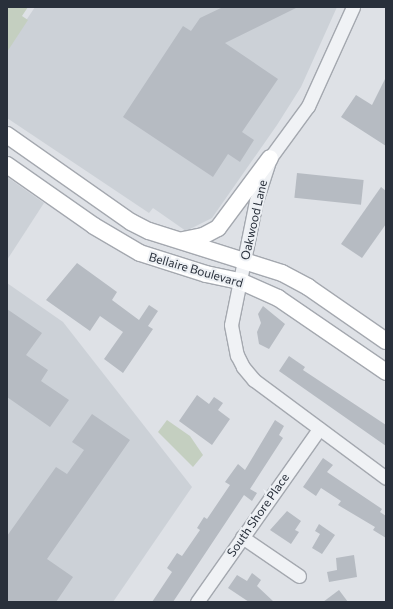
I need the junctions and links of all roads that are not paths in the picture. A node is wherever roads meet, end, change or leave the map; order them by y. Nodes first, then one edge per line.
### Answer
1 (353, 7) edge
2 (7, 135) edge
3 (270, 158) junction
4 (7, 165) edge
5 (69, 178) junction
6 (54, 198) junction
7 (179, 240) junction
8 (246, 259) junction
9 (240, 281) junction
10 (386, 341) edge
11 (386, 372) edge
12 (319, 429) junction
13 (386, 478) edge
14 (242, 537) junction
15 (299, 576) dead end
16 (197, 602) edge

1 - 3 street, Oakwood Lane
2 - 5 main road, Bellaire Boulevard
3 - 7 main road
3 - 8 street, Oakwood Lane
4 - 6 main road, Bellaire Boulevard
5 - 6 main road
5 - 7 main road, Bellaire Boulevard
6 - 9 main road, Bellaire Boulevard
7 - 8 main road, Bellaire Boulevard
8 - 9 street, Oakwood Lane
8 - 10 main road, Bellaire Boulevard
9 - 11 main road, Bellaire Boulevard
9 - 12 street, Oakwood Lane
12 - 13 street, Oakwood Lane
12 - 14 street, South Shore Place
14 - 15 street
14 - 16 street, South Shore Place

